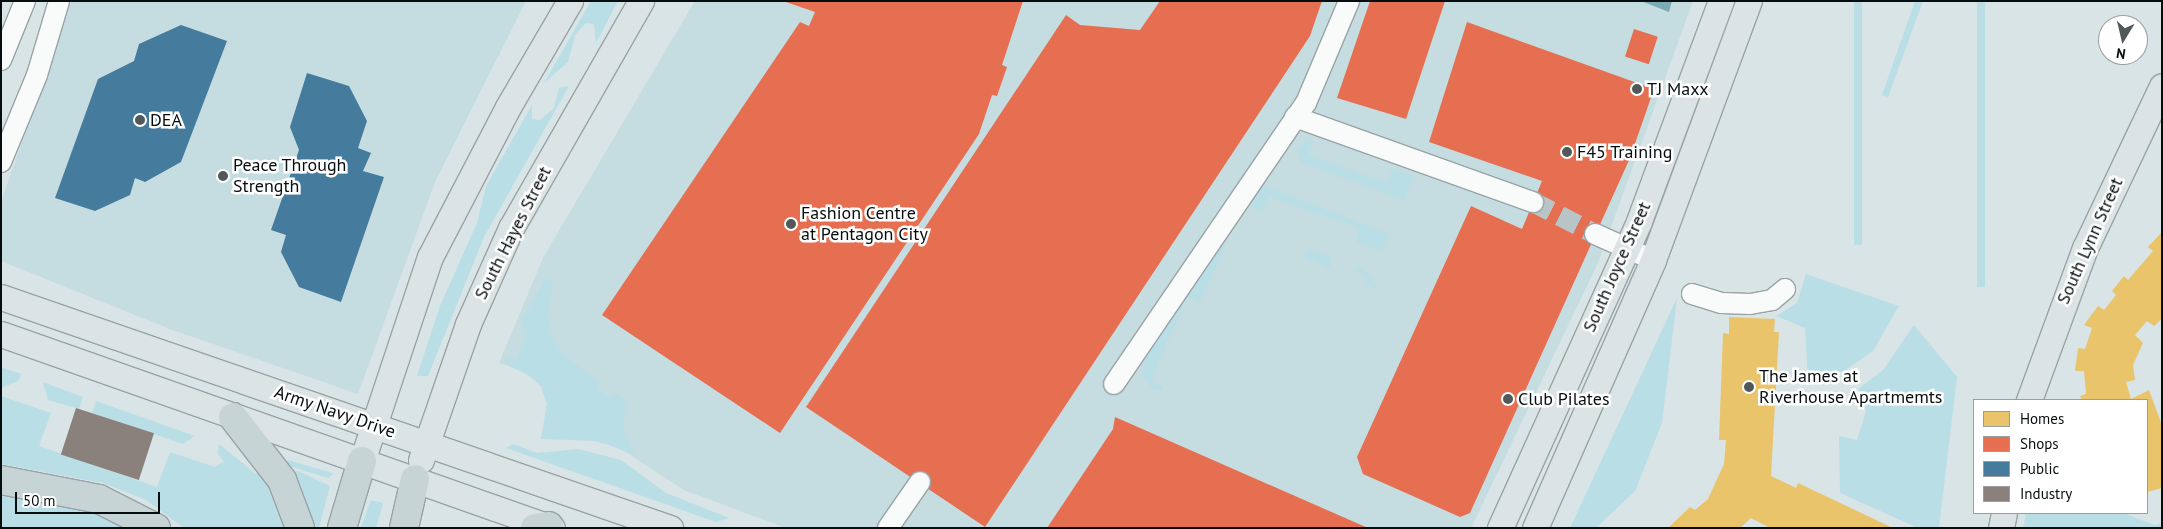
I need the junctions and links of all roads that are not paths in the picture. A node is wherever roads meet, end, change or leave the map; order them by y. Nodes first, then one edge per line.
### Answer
1 (25, 1) edge
2 (59, 1) edge
3 (570, 1) edge
4 (641, 1) edge
5 (1350, 1) edge
6 (1721, 1) edge
7 (1750, 1) edge
8 (1, 60) edge
9 (2162, 86) edge
10 (1295, 117) junction
11 (1, 162) edge
12 (1533, 202) tunnel mouth
13 (1595, 234) tunnel mouth
14 (1626, 249) junction
15 (1653, 260) junction
16 (1785, 289) dead end
17 (1692, 294) dead end
18 (1, 297) edge
19 (1, 334) edge
20 (1114, 384) dead end
21 (2029, 399) edge
22 (233, 417) junction
23 (374, 425) junction
24 (426, 444) junction
25 (362, 461) junction
26 (415, 479) junction
27 (1, 480) edge
28 (920, 482) dead end
29 (2004, 514) edge
30 (545, 527) edge
31 (156, 528) edge
32 (300, 528) edge
33 (342, 528) edge
34 (404, 528) edge
35 (670, 528) edge
36 (888, 528) edge
37 (1500, 528) edge
38 (1535, 528) edge
39 (2001, 528) edge

1 - 8 street
2 - 11 street
3 - 23 main road
4 - 24 main road, South Hayes Street
5 - 10 street
6 - 14 main road, South Joyce Street
7 - 15 main road, South Joyce Street
9 - 21 main road, South Lynn Street
10 - 12 street
10 - 20 street
13 - 14 street
14 - 15 street
14 - 37 main road, South Joyce Street
15 - 38 main road, South Joyce Street
16 - 17 street
18 - 23 main road, Army Navy Drive
19 - 22 main road
22 - 25 main road
22 - 32 highway
23 - 24 main road, Army Navy Drive
23 - 25 main road
24 - 26 main road, South Hayes Street
24 - 35 main road, Army Navy Drive
25 - 26 main road
25 - 33 highway
26 - 30 main road
26 - 34 highway
27 - 31 highway
28 - 36 street
29 - 39 main road

